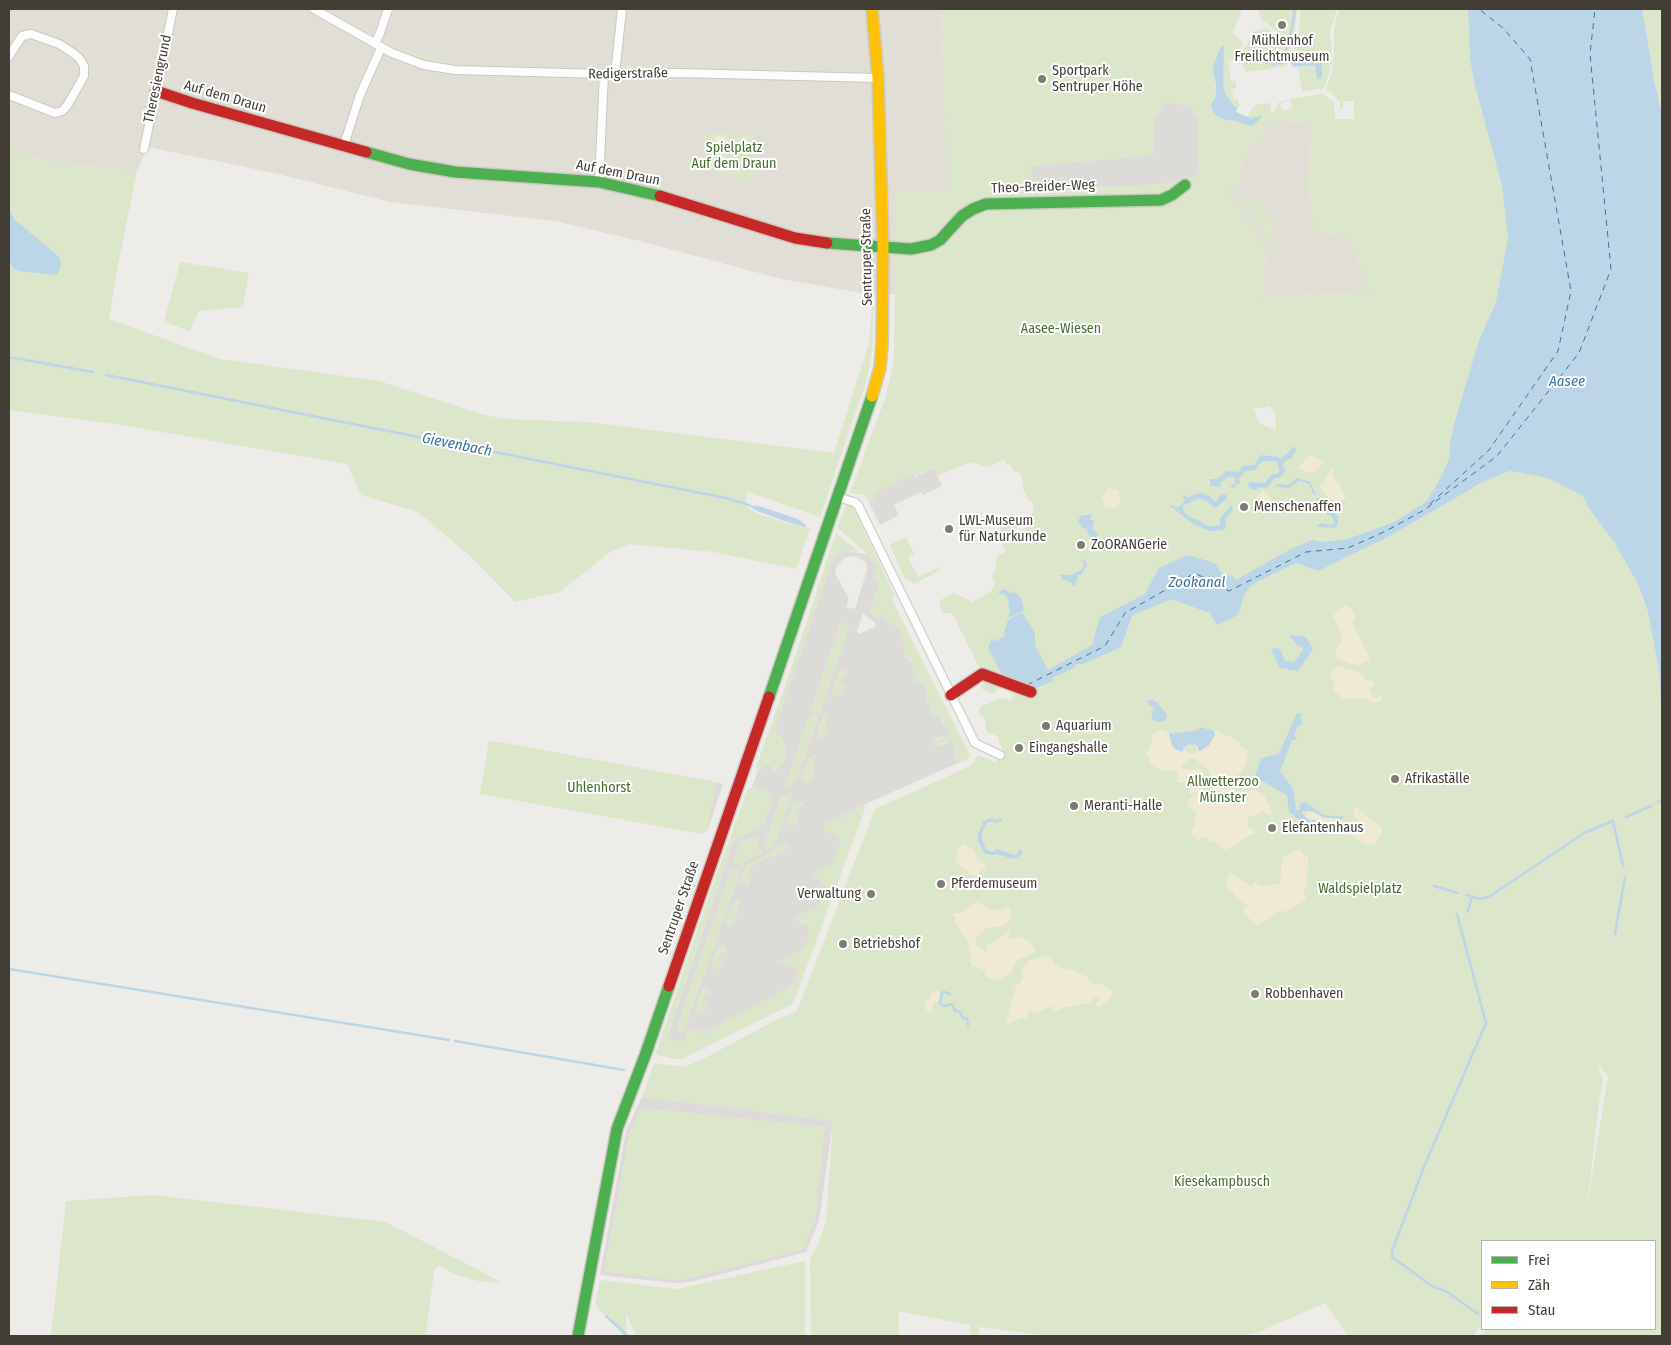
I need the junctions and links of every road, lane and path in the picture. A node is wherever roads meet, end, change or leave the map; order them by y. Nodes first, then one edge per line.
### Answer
1 (173, 9) edge
2 (314, 9) edge
3 (388, 9) edge
4 (622, 9) edge
5 (872, 9) edge
6 (378, 46) junction
7 (9, 56) edge
8 (604, 74) junction
9 (615, 74) junction
10 (878, 78) junction
11 (156, 91) junction
12 (9, 94) edge
13 (344, 145) junction
14 (144, 149) dead end
15 (599, 182) junction
16 (1185, 185) dead end
17 (883, 247) junction
18 (837, 497) junction
19 (1031, 692) dead end
20 (951, 695) junction
21 (1000, 756) dead end
22 (578, 1336) edge

1 - 11 street, Theresiengrund
2 - 6 street, Redigerstraße
3 - 6 street
4 - 9 street
5 - 10 street, Sentruper Straße
6 - 8 street, Redigerstraße
6 - 13 street
7 - 12 street
8 - 9 street, Redigerstraße
8 - 15 street
9 - 10 street, Redigerstraße
10 - 17 street, Sentruper Straße
11 - 13 street, Auf dem Draun
11 - 14 street, Theresiengrund
13 - 15 street, Auf dem Draun
15 - 17 street, Auf dem Draun
16 - 17 street, Theo-Breider-Weg
17 - 18 street, Sentruper Straße
18 - 20 street
18 - 22 street, Sentruper Straße
19 - 20 street
20 - 21 street

